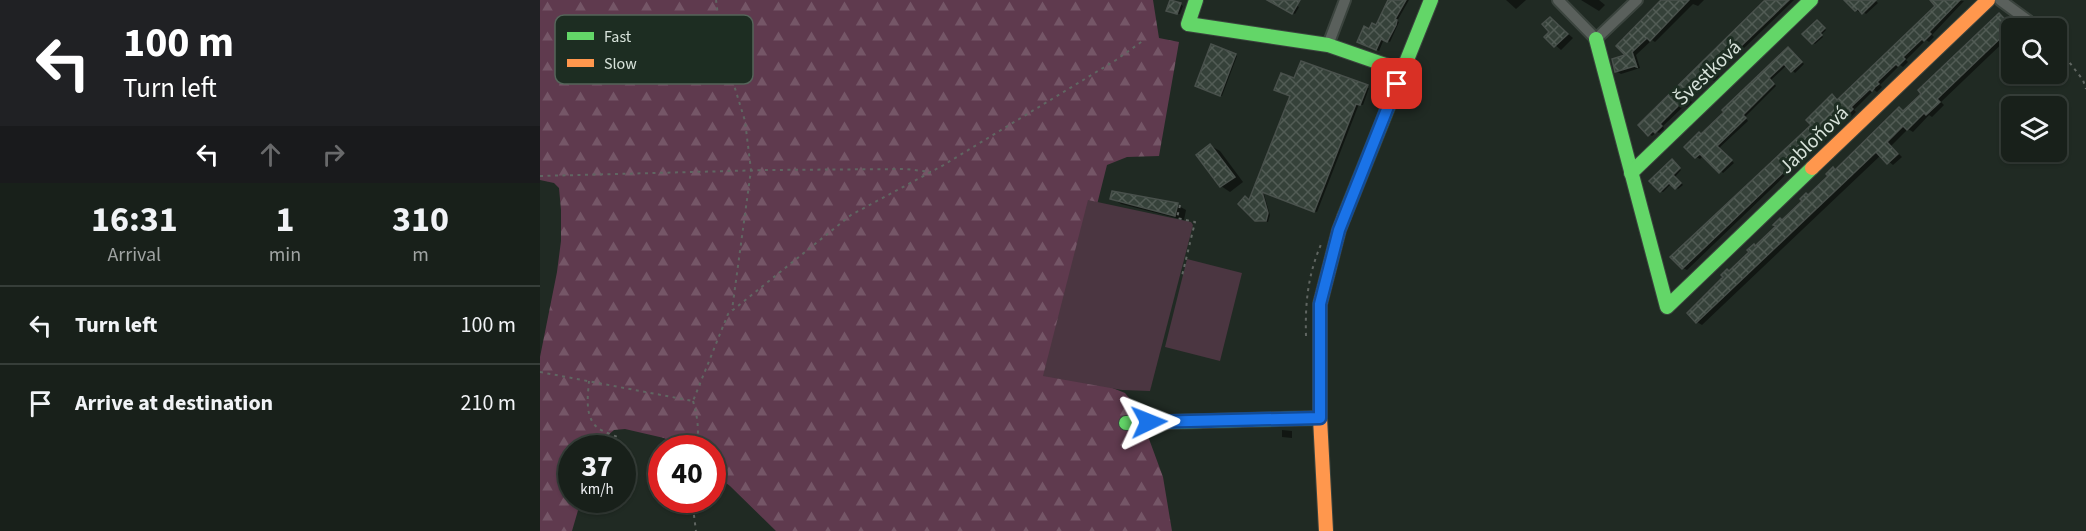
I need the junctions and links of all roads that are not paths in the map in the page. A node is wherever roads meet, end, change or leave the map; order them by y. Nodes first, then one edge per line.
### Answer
1 (1196, 0) edge
2 (1345, 0) edge
3 (1431, 0) edge
4 (1558, 0) edge
5 (1637, 0) edge
6 (1811, 0) edge
7 (1988, 0) edge
8 (2000, 0) edge
9 (2024, 18) edge
10 (1596, 39) junction
11 (1328, 45) junction
12 (1403, 71) junction
13 (1631, 173) junction
14 (1320, 418) junction
15 (1126, 423) dead end
16 (1326, 531) edge

1 - 11 street
2 - 11 street
3 - 12 street
4 - 10 street
5 - 10 street
6 - 13 street, Švestková
7 - 13 street, Jabloňová
8 - 9 street
10 - 13 street
11 - 12 street
12 - 14 street
14 - 15 street
14 - 16 street

